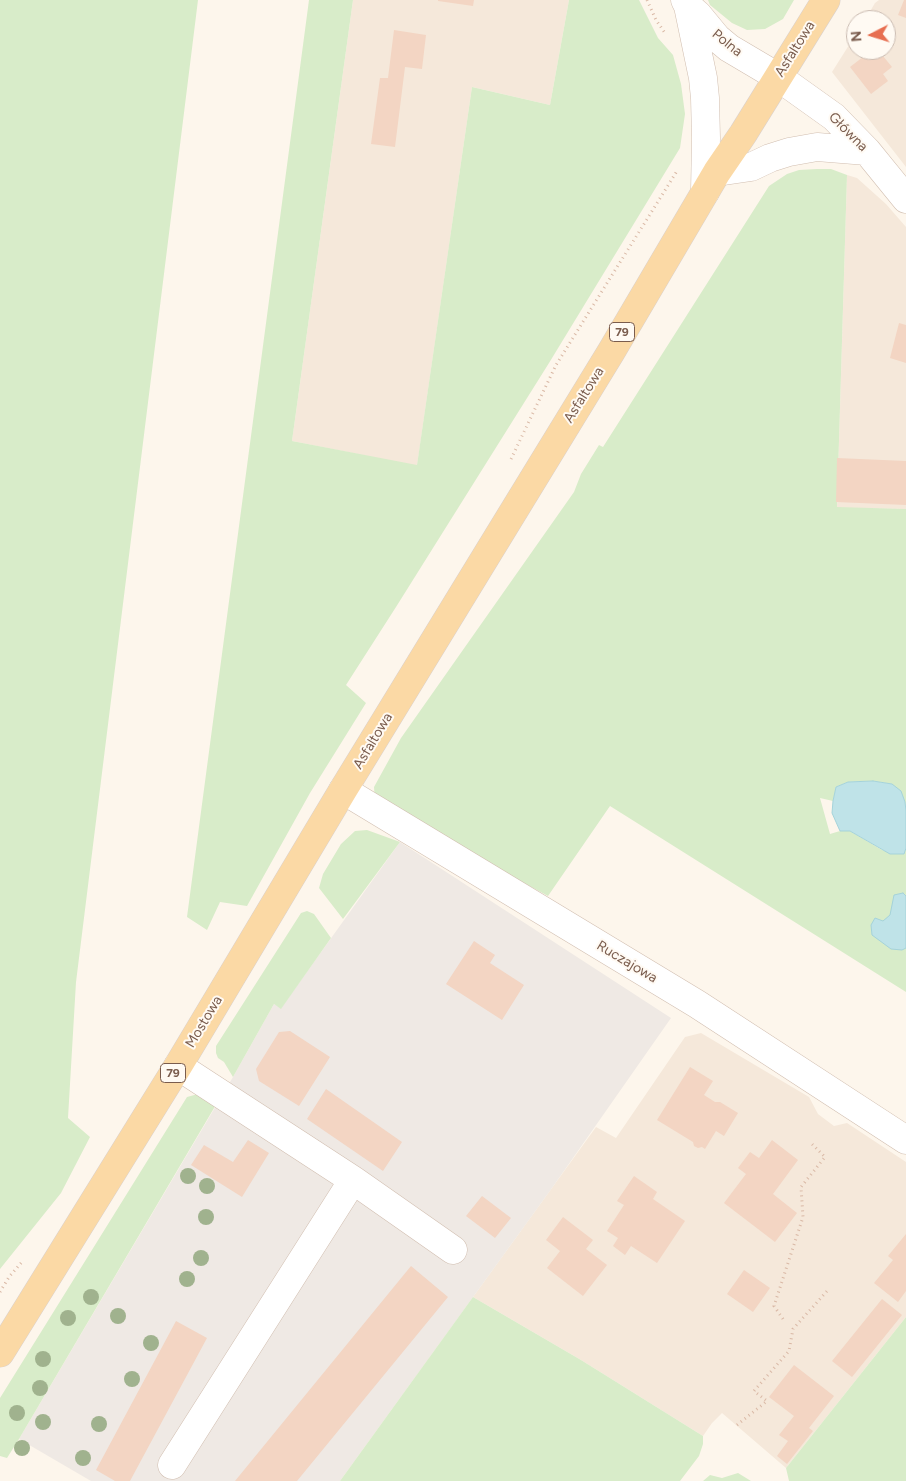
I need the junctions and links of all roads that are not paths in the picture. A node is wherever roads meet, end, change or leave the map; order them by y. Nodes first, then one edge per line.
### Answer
1 (826, 0) edge
2 (686, 3) edge
3 (778, 77) junction
4 (867, 151) junction
5 (711, 182) junction
6 (906, 199) edge
7 (343, 790) junction
8 (178, 1066) junction
9 (906, 1140) edge
10 (353, 1180) junction
11 (453, 1250) dead end
12 (0, 1353) edge
13 (172, 1465) dead end

1 - 3 main road, Asfaltowa / 79
2 - 3 street, Polna
2 - 5 street
3 - 4 street, Główna
3 - 5 main road, Asfaltowa / 79
4 - 5 street
4 - 6 street, Główna
5 - 7 main road, Asfaltowa / 79
7 - 8 main road, Mostowa / 79
7 - 9 street, Ruczajowa
8 - 10 street
8 - 12 main road, Mostowa / 79
10 - 11 street
10 - 13 street

